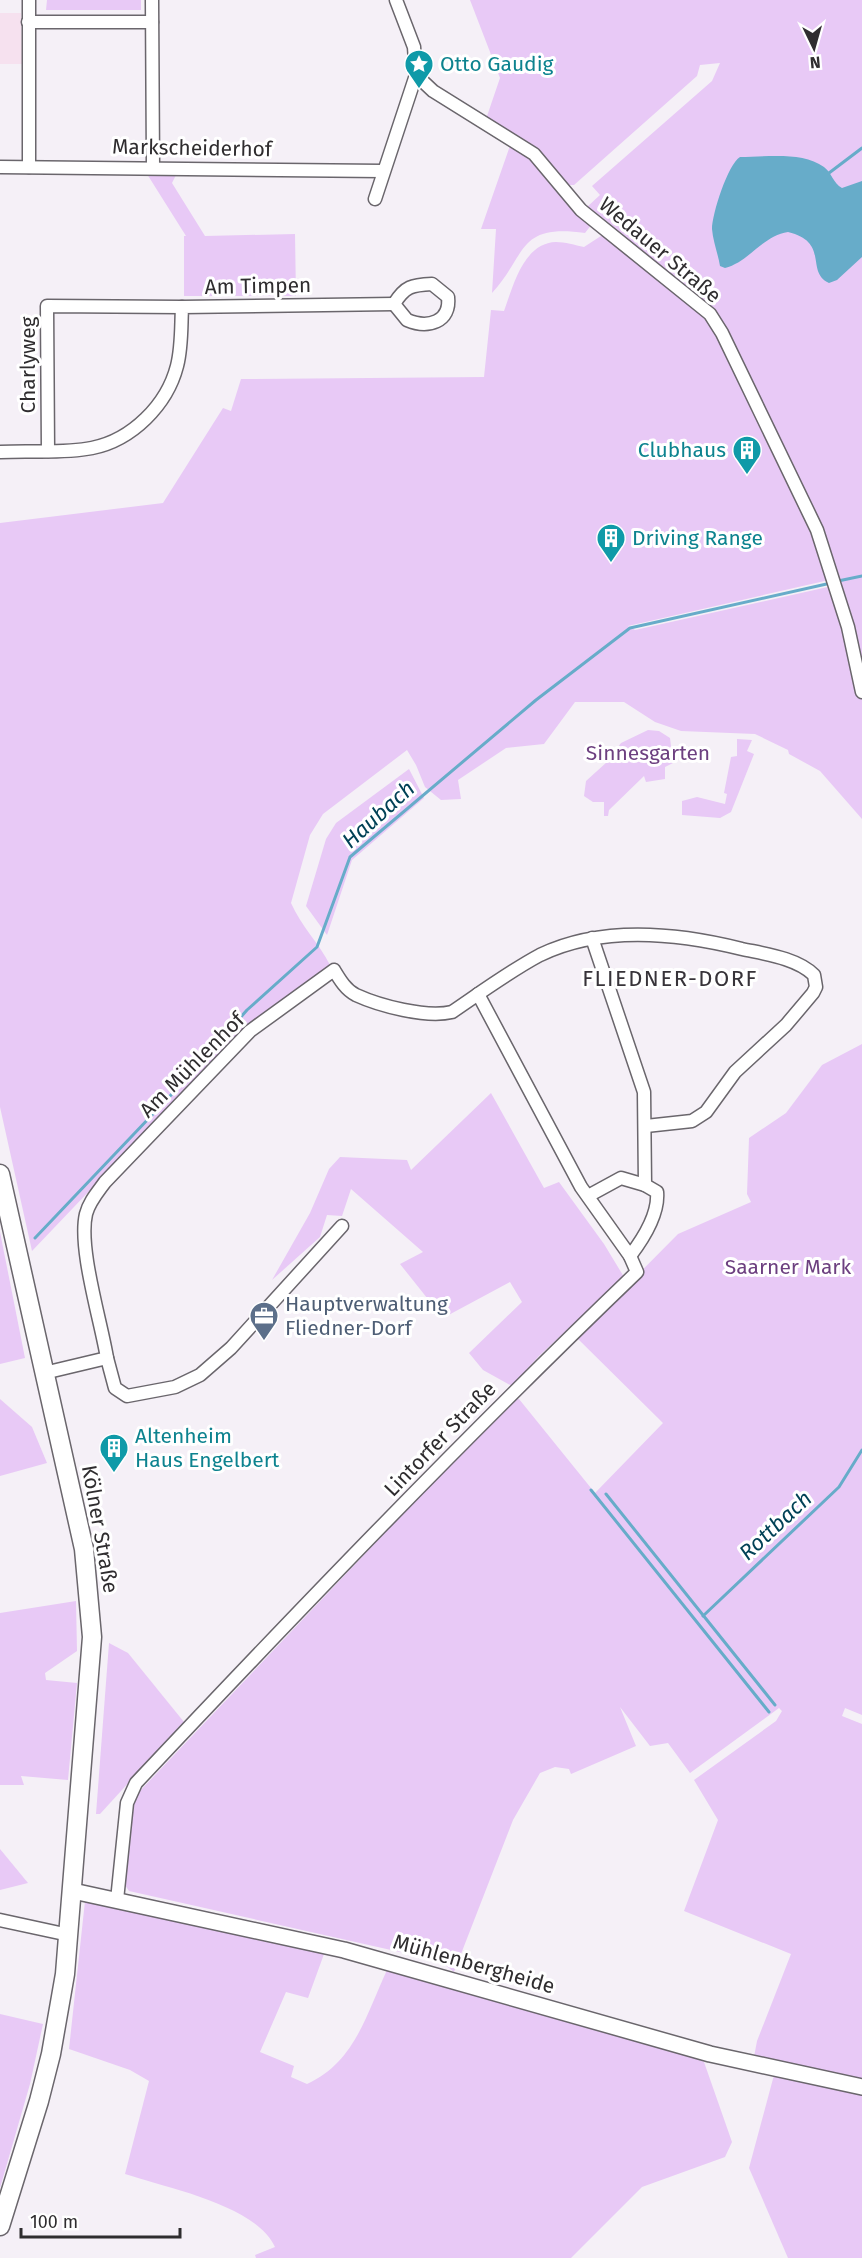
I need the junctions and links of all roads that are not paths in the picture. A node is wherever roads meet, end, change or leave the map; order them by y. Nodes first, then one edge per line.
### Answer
1 (29, 0) edge
2 (152, 0) edge
3 (396, 0) edge
4 (28, 21) junction
5 (152, 22) junction
6 (416, 75) junction
7 (153, 166) junction
8 (0, 167) edge
9 (29, 167) junction
10 (383, 171) junction
11 (375, 199) dead end
12 (394, 304) dead end
13 (182, 307) junction
14 (48, 451) junction
15 (0, 452) edge
16 (862, 692) edge
17 (592, 938) junction
18 (478, 994) junction
19 (646, 1126) junction
20 (0, 1174) edge
21 (645, 1185) junction
22 (588, 1196) junction
23 (342, 1226) dead end
24 (630, 1256) junction
25 (107, 1358) junction
26 (44, 1373) junction
27 (73, 1891) junction
28 (117, 1900) junction
29 (0, 1920) edge
30 (69, 1935) junction
31 (862, 2087) edge
32 (0, 2226) edge

1 - 4 street
2 - 5 street
3 - 6 street
4 - 5 street
4 - 9 street
5 - 7 street
6 - 10 street
6 - 16 street, Wedauer Straße
7 - 9 street, Markscheiderhof
7 - 10 street, Markscheiderhof
8 - 9 street, Markscheiderhof
10 - 11 street
12 - 13 street, Am Timpen
13 - 14 street, Am Timpen
13 - 14 street, Charlyweg
14 - 15 street, Am Timpen
17 - 18 street, Am Mühlenhof
17 - 19 street
17 - 19 street, Am Mühlenhof
18 - 22 street
18 - 25 street, Am Mühlenhof
19 - 21 street
20 - 26 main road, Kölner Straße
21 - 22 street
21 - 24 street
22 - 24 street
23 - 25 street
24 - 28 street, Lintorfer Straße
25 - 26 street
26 - 27 main road, Kölner Straße
27 - 28 street, Mühlenbergheide
27 - 30 main road, Kölner Straße
28 - 31 street, Mühlenbergheide
29 - 30 street
30 - 32 main road, Kölner Straße

